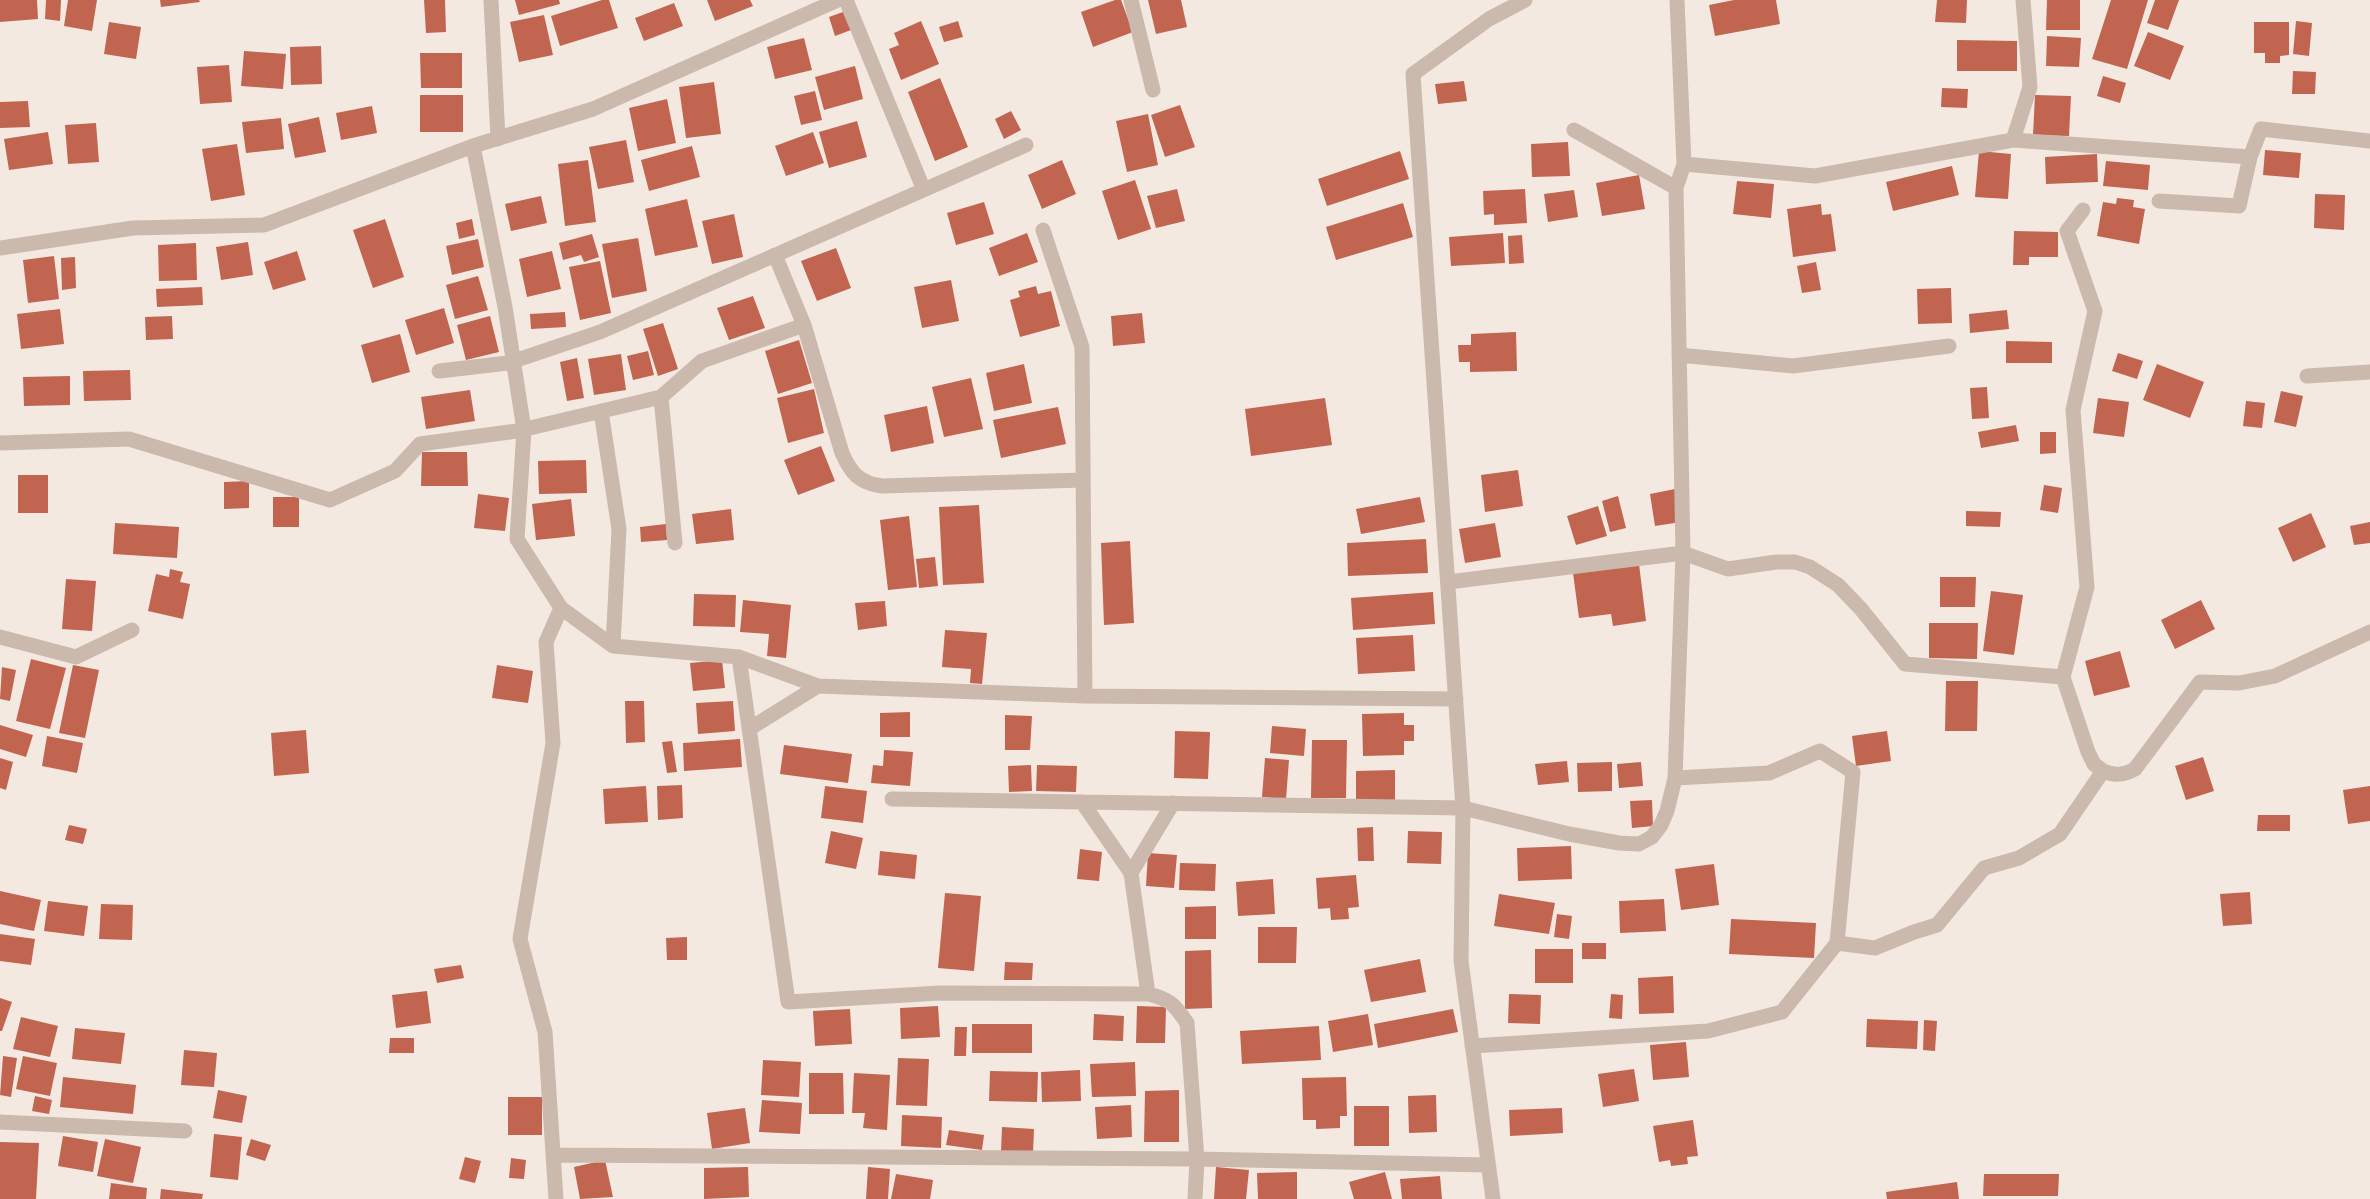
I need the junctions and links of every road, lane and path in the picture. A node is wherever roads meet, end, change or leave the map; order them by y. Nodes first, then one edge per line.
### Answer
1 (491, 0) edge
2 (838, 0) edge
3 (846, 0) edge
4 (1131, 0) edge
5 (1525, 0) edge
6 (1677, 0) edge
7 (2023, 0) edge
8 (1153, 90) dead end
9 (1574, 130) dead end
10 (498, 139) junction
11 (2013, 140) junction
12 (2370, 141) edge
13 (1026, 145) dead end
14 (473, 146) junction
15 (2250, 157) junction
16 (1684, 164) junction
17 (923, 188) junction
18 (1676, 188) junction
19 (2159, 201) dead end
20 (2082, 210) dead end
21 (1043, 230) dead end
22 (0, 248) edge
23 (775, 255) junction
24 (804, 325) junction
25 (1950, 346) dead end
26 (1679, 355) junction
27 (513, 361) junction
28 (439, 371) dead end
29 (2370, 372) edge
30 (2307, 376) dead end
31 (661, 397) junction
32 (601, 411) junction
33 (524, 430) junction
34 (0, 443) edge
35 (1083, 480) junction
36 (675, 543) dead end
37 (1683, 553) junction
38 (1448, 582) junction
39 (561, 608) junction
40 (132, 630) dead end
41 (2370, 632) edge
42 (0, 636) edge
43 (613, 646) junction
44 (739, 657) junction
45 (2063, 677) junction
46 (818, 686) junction
47 (1084, 696) junction
48 (1456, 699) junction
49 (749, 729) junction
50 (2103, 771) junction
51 (1675, 778) junction
52 (892, 799) dead end
53 (1082, 802) junction
54 (1173, 803) junction
55 (1463, 808) junction
56 (1131, 873) junction
57 (1838, 943) junction
58 (1148, 994) junction
59 (1472, 1046) junction
60 (0, 1122) edge
61 (185, 1131) dead end
62 (554, 1155) junction
63 (1197, 1158) junction
64 (1487, 1165) junction
65 (556, 1199) edge
66 (1195, 1199) edge
67 (1493, 1199) edge

1 - 10 street
2 - 10 street
3 - 17 street
4 - 8 street
5 - 38 street
6 - 16 street
7 - 11 street
9 - 18 street
10 - 14 street
11 - 15 street
11 - 16 street
12 - 15 street
13 - 17 street
14 - 22 street
14 - 27 street
15 - 19 street
16 - 18 street
17 - 23 street
18 - 26 street
20 - 45 street
21 - 35 street
23 - 24 street
23 - 27 street
24 - 31 street
24 - 35 street
25 - 26 street
26 - 37 street
27 - 28 street
27 - 33 street
29 - 30 street
31 - 32 street
31 - 36 street
32 - 33 street
32 - 43 street
33 - 34 street
33 - 39 street
35 - 47 street
37 - 38 street
37 - 45 street
37 - 51 street
38 - 48 street
39 - 43 street
39 - 62 street
40 - 42 street
41 - 50 street
43 - 44 street
44 - 46 street
44 - 49 street
45 - 50 street
46 - 47 street
46 - 49 street
47 - 48 street
48 - 55 street
49 - 58 street
50 - 57 street
51 - 55 street
51 - 57 street
52 - 53 street
53 - 54 street
53 - 56 street
54 - 55 street
54 - 56 street
55 - 59 street
56 - 58 street
57 - 59 street
58 - 63 street
59 - 64 street
60 - 61 street
62 - 63 street
62 - 65 street
63 - 64 street
63 - 66 street
64 - 67 street

